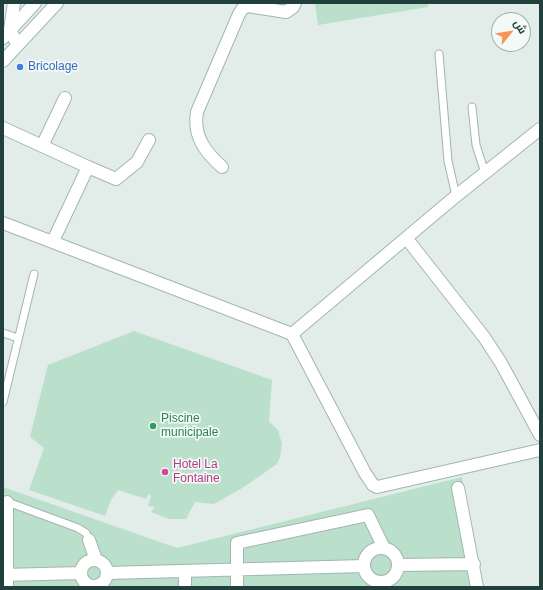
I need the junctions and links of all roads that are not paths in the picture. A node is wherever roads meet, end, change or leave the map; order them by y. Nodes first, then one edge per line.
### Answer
1 (14, 3) edge
2 (35, 3) edge
3 (57, 3) edge
4 (295, 3) edge
5 (7, 34) edge
6 (17, 44) junction
7 (439, 54) dead end
8 (3, 61) edge
9 (65, 98) dead end
10 (472, 107) dead end
11 (3, 128) edge
12 (540, 129) edge
13 (148, 140) dead end
14 (42, 146) junction
15 (88, 167) junction
16 (222, 167) dead end
17 (485, 173) junction
18 (456, 196) junction
19 (3, 223) edge
20 (407, 239) junction
21 (53, 241) junction
22 (34, 274) dead end
23 (3, 333) edge
24 (292, 334) junction
25 (18, 338) junction
26 (3, 402) edge
27 (540, 435) edge
28 (540, 450) edge
29 (458, 488) dead end
30 (5, 501) edge
31 (89, 540) joint
32 (384, 548) junction
33 (96, 560) junction
34 (474, 564) junction
35 (398, 565) junction
36 (364, 566) junction
37 (237, 570) junction
38 (185, 571) junction
39 (81, 573) junction
40 (107, 573) junction
41 (5, 575) edge
42 (382, 585) edge
43 (95, 586) edge
44 (7, 587) edge
45 (184, 587) edge
46 (237, 587) edge
47 (477, 587) edge

1 - 5 street
2 - 5 street
3 - 6 street
4 - 16 street
5 - 6 street
6 - 8 street
7 - 18 lane
9 - 14 street
10 - 17 lane
11 - 14 street
12 - 17 street
13 - 15 street
14 - 15 street
15 - 21 street
17 - 18 street
18 - 20 street
19 - 21 street
20 - 24 street
20 - 27 street
21 - 24 street
22 - 25 lane
23 - 25 lane
24 - 28 street
25 - 26 lane
29 - 34 street
30 - 31 lane
30 - 41 street
31 - 33 street
32 - 35 street
32 - 36 street
32 - 37 street
33 - 39 street
33 - 40 street
34 - 35 street
34 - 47 street
35 - 42 street
36 - 37 street
36 - 42 street
37 - 38 street
37 - 46 street
38 - 40 street
38 - 45 street
39 - 41 street
39 - 43 street
40 - 43 street
41 - 44 street

